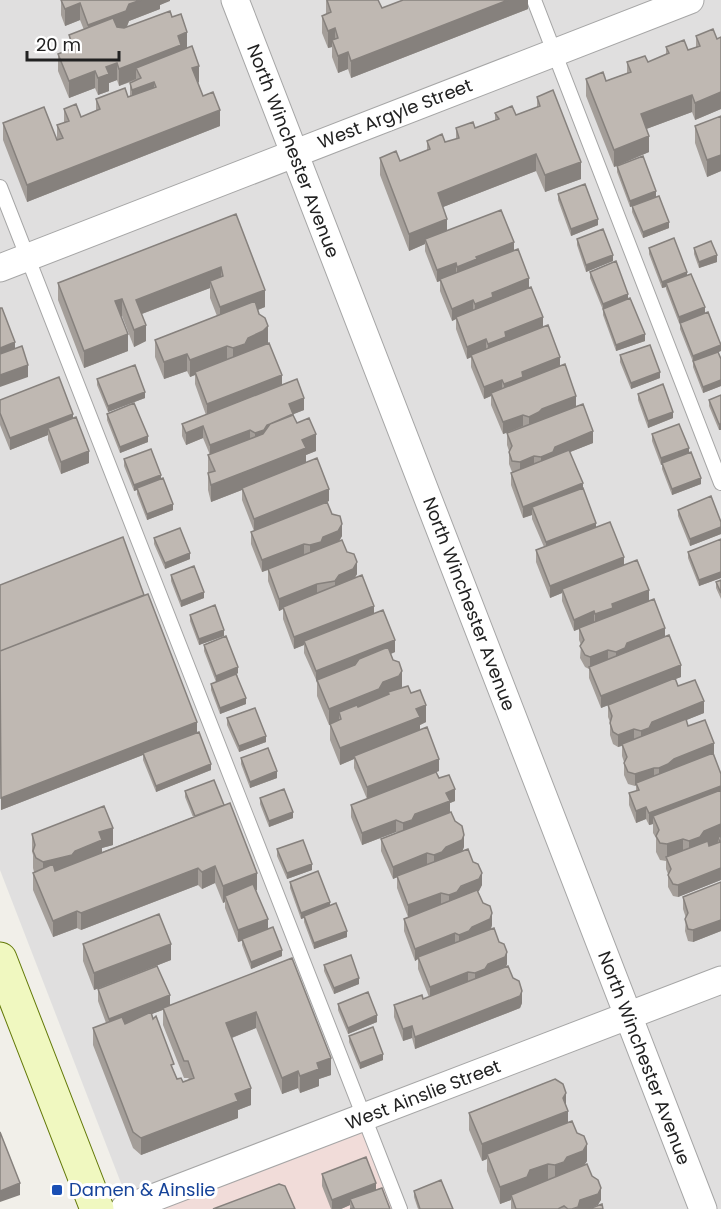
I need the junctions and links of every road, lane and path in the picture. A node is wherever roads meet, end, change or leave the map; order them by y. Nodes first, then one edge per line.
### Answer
1 (235, 0) edge
2 (534, 0) edge
3 (690, 0) edge
4 (555, 53) junction
5 (294, 153) junction
6 (0, 187) edge
7 (27, 257) junction
8 (0, 268) edge
9 (721, 483) edge
10 (0, 958) edge
11 (721, 980) edge
12 (628, 1016) junction
13 (364, 1117) junction
14 (97, 1209) edge
15 (124, 1209) edge
16 (400, 1209) edge
17 (703, 1209) edge

1 - 5 street, North Winchester Avenue
2 - 4 lane
3 - 4 street, West Argyle Street
4 - 5 street, West Argyle Street
4 - 9 lane
5 - 7 street, West Argyle Street
5 - 12 street, North Winchester Avenue
6 - 7 lane
7 - 8 street, West Argyle Street
7 - 13 lane
10 - 14 main road
11 - 12 street, West Ainslie Street
12 - 13 street, West Ainslie Street
12 - 17 street, North Winchester Avenue
13 - 15 street, West Ainslie Street
13 - 16 lane

